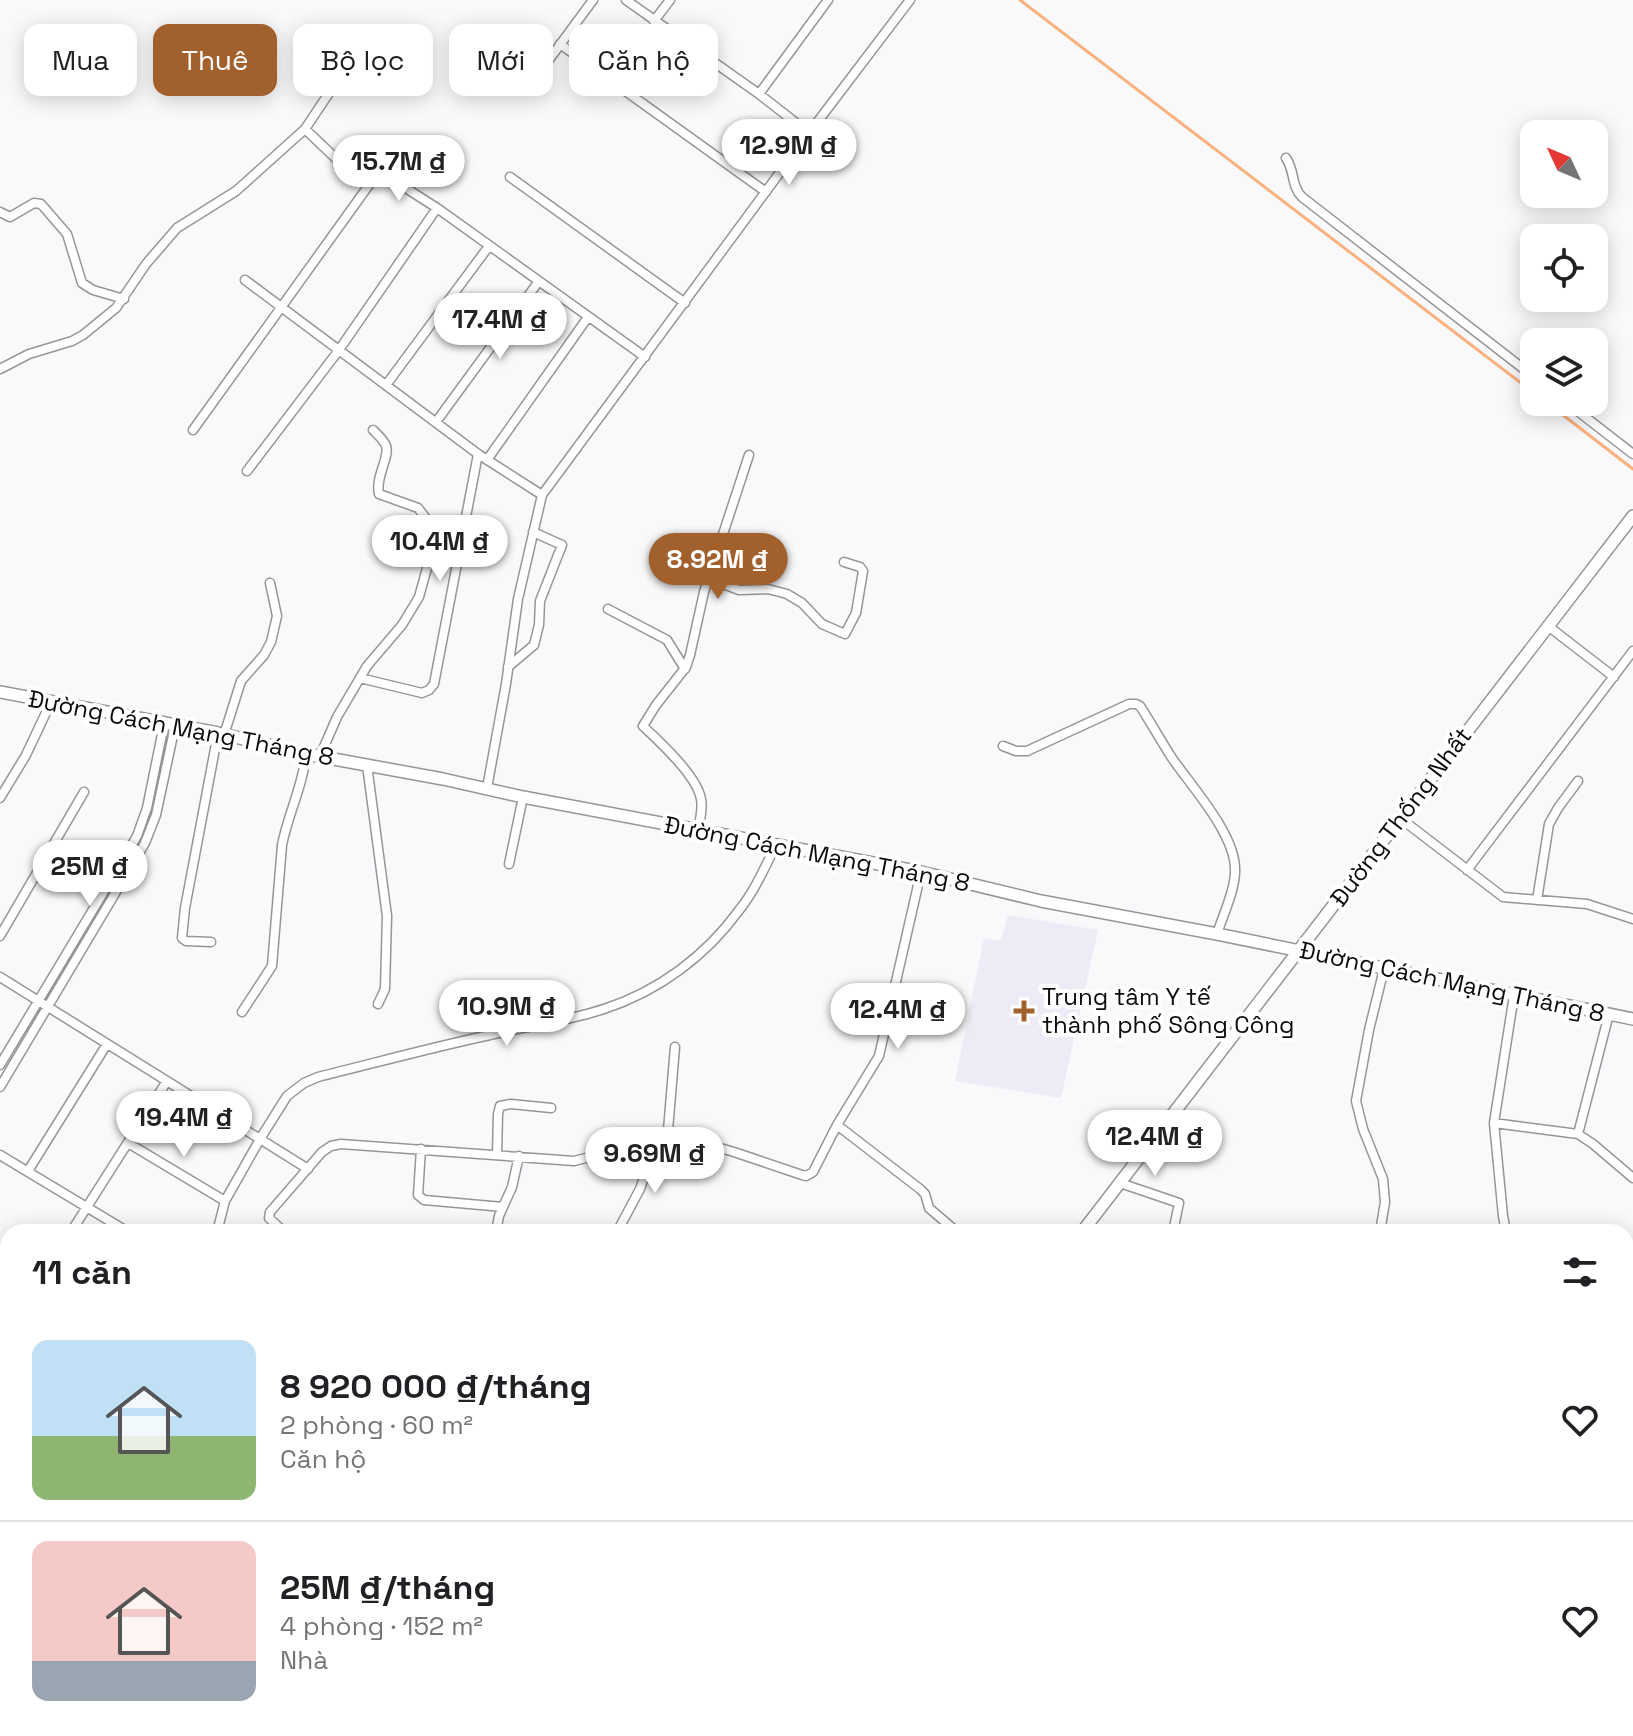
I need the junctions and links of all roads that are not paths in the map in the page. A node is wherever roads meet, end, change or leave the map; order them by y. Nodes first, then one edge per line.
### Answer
1 (593, 0) edge
2 (626, 0) edge
3 (670, 0) edge
4 (828, 0) edge
5 (910, 0) edge
6 (654, 21) junction
7 (560, 44) junction
8 (553, 54) edge
9 (759, 94) junction
10 (327, 96) edge
11 (305, 129) junction
12 (809, 133) junction
13 (1286, 158) dead end
14 (379, 171) junction
15 (510, 177) dead end
16 (766, 192) junction
17 (437, 208) junction
18 (0, 212) edge
19 (489, 246) junction
20 (245, 280) dead end
21 (539, 281) junction
22 (124, 299) junction
23 (685, 303) junction
24 (282, 307) junction
25 (588, 317) junction
26 (339, 350) junction
27 (645, 357) junction
28 (1520, 366) edge
29 (0, 369) edge
30 (386, 385) junction
31 (1584, 416) edge
32 (436, 422) junction
33 (193, 430) dead end
34 (373, 430) dead end
35 (478, 454) junction
36 (1633, 454) edge
37 (749, 455) dead end
38 (487, 460) junction
39 (247, 471) dead end
40 (542, 495) junction
41 (1633, 516) edge
42 (533, 532) junction
43 (844, 562) dead end
44 (708, 578) junction
45 (270, 583) dead end
46 (608, 609) dead end
47 (1548, 626) junction
48 (1633, 651) edge
49 (508, 667) junction
50 (685, 669) junction
51 (1614, 677) junction
52 (360, 678) junction
53 (0, 692) edge
54 (51, 702) junction
55 (169, 725) junction
56 (221, 734) junction
57 (1003, 746) dead end
58 (306, 754) junction
59 (320, 756) junction
60 (367, 765) junction
61 (1578, 781) dead end
62 (487, 788) junction
63 (84, 792) dead end
64 (523, 797) junction
65 (0, 798) edge
66 (1400, 818) junction
67 (698, 830) junction
68 (776, 845) junction
69 (509, 864) dead end
70 (1467, 870) junction
71 (921, 872) junction
72 (1537, 900) junction
73 (1633, 919) edge
74 (1217, 934) junction
75 (0, 936) edge
76 (211, 942) dead end
77 (74, 944) junction
78 (83, 949) junction
79 (1299, 950) junction
80 (1384, 969) junction
81 (0, 977) edge
82 (1514, 995) junction
83 (39, 1001) junction
84 (378, 1004) dead end
85 (49, 1008) junction
86 (242, 1012) dead end
87 (1609, 1014) junction
88 (1633, 1019) edge
89 (107, 1044) junction
90 (675, 1047) dead end
91 (0, 1065) edge
92 (167, 1081) junction
93 (0, 1087) edge
94 (551, 1108) dead end
95 (1494, 1123) junction
96 (837, 1125) junction
97 (1578, 1134) junction
98 (260, 1139) junction
99 (667, 1142) junction
100 (128, 1143) junction
101 (656, 1143) junction
102 (421, 1149) junction
103 (0, 1155) edge
104 (497, 1155) junction
105 (519, 1156) junction
106 (308, 1169) junction
107 (28, 1171) junction
108 (1633, 1178) edge
109 (1120, 1183) junction
110 (225, 1201) junction
111 (87, 1206) junction
112 (503, 1207) junction
113 (76, 1224) edge
114 (115, 1224) edge
115 (219, 1224) edge
116 (275, 1224) edge
117 (498, 1224) edge
118 (621, 1224) edge
119 (948, 1224) edge
120 (1088, 1224) edge
121 (1175, 1224) edge
122 (1381, 1224) edge
123 (1504, 1224) edge

1 - 7 street
2 - 6 street
3 - 6 street
4 - 9 street
5 - 12 street
6 - 9 street
7 - 8 street
7 - 16 street
9 - 12 street
10 - 11 street
11 - 14 street
11 - 22 street
12 - 16 street
13 - 28 street
14 - 17 street
14 - 24 street
15 - 23 street
16 - 23 street
17 - 19 street
17 - 26 street
18 - 22 street
19 - 21 street
19 - 30 street
20 - 24 street
21 - 25 street
21 - 32 street
22 - 29 street
23 - 27 street
24 - 26 street
24 - 33 street
25 - 27 street
25 - 38 street
26 - 30 street
26 - 39 street
27 - 40 street
30 - 32 street
31 - 36 street
32 - 35 street
34 - 52 street
35 - 38 street
35 - 52 street
37 - 44 street
38 - 40 street
40 - 42 street
41 - 47 street, Đường Thống Nhất
42 - 49 street
42 - 49 street
43 - 44 street
44 - 50 street
45 - 56 street
46 - 50 street
47 - 51 street
47 - 66 street, Đường Thống Nhất
48 - 51 street
49 - 62 street
50 - 67 street
51 - 70 street
52 - 59 street
53 - 54 street, Đường Cách Mạng Tháng 8
54 - 55 street, Đường Cách Mạng Tháng 8
54 - 65 street
55 - 56 street, Đường Cách Mạng Tháng 8
55 - 77 street
55 - 78 street
56 - 58 street, Đường Cách Mạng Tháng 8
56 - 76 street
57 - 74 street
58 - 59 street, Đường Cách Mạng Tháng 8
58 - 86 street
59 - 60 street, Đường Cách Mạng Tháng 8
60 - 62 street, Đường Cách Mạng Tháng 8
60 - 84 street
61 - 72 street
62 - 64 street, Đường Cách Mạng Tháng 8
63 - 75 street
64 - 67 street, Đường Cách Mạng Tháng 8
64 - 69 street
66 - 70 street
66 - 79 street, Đường Thống Nhất
67 - 68 street, Đường Cách Mạng Tháng 8
68 - 71 street, Đường Cách Mạng Tháng 8
68 - 98 street
70 - 72 street
71 - 74 street, Đường Cách Mạng Tháng 8
71 - 96 street
72 - 73 street
74 - 79 street, Đường Cách Mạng Tháng 8
77 - 78 street
77 - 83 street
78 - 85 street
79 - 80 street, Đường Cách Mạng Tháng 8
79 - 109 street, Đường Thống Nhất
80 - 82 street, Đường Cách Mạng Tháng 8
80 - 122 street
81 - 83 street
82 - 87 street, Đường Cách Mạng Tháng 8
82 - 95 street
83 - 85 street
83 - 91 street
85 - 89 street
85 - 93 street
87 - 88 street, Đường Cách Mạng Tháng 8
87 - 97 street
89 - 92 street
89 - 107 street
90 - 99 street
92 - 98 street
92 - 100 street
94 - 104 street
95 - 97 street
95 - 123 street
96 - 99 street
96 - 119 street
97 - 108 street
98 - 106 street
98 - 110 street
99 - 101 street
100 - 110 street
100 - 111 street
101 - 105 street
101 - 118 street
102 - 104 street
102 - 106 street
102 - 112 street
103 - 107 street
104 - 105 street
105 - 112 street
106 - 116 street
107 - 111 street
109 - 120 street, Đường Thống Nhất
109 - 121 street
110 - 115 street
111 - 113 street
111 - 114 street
112 - 117 street

